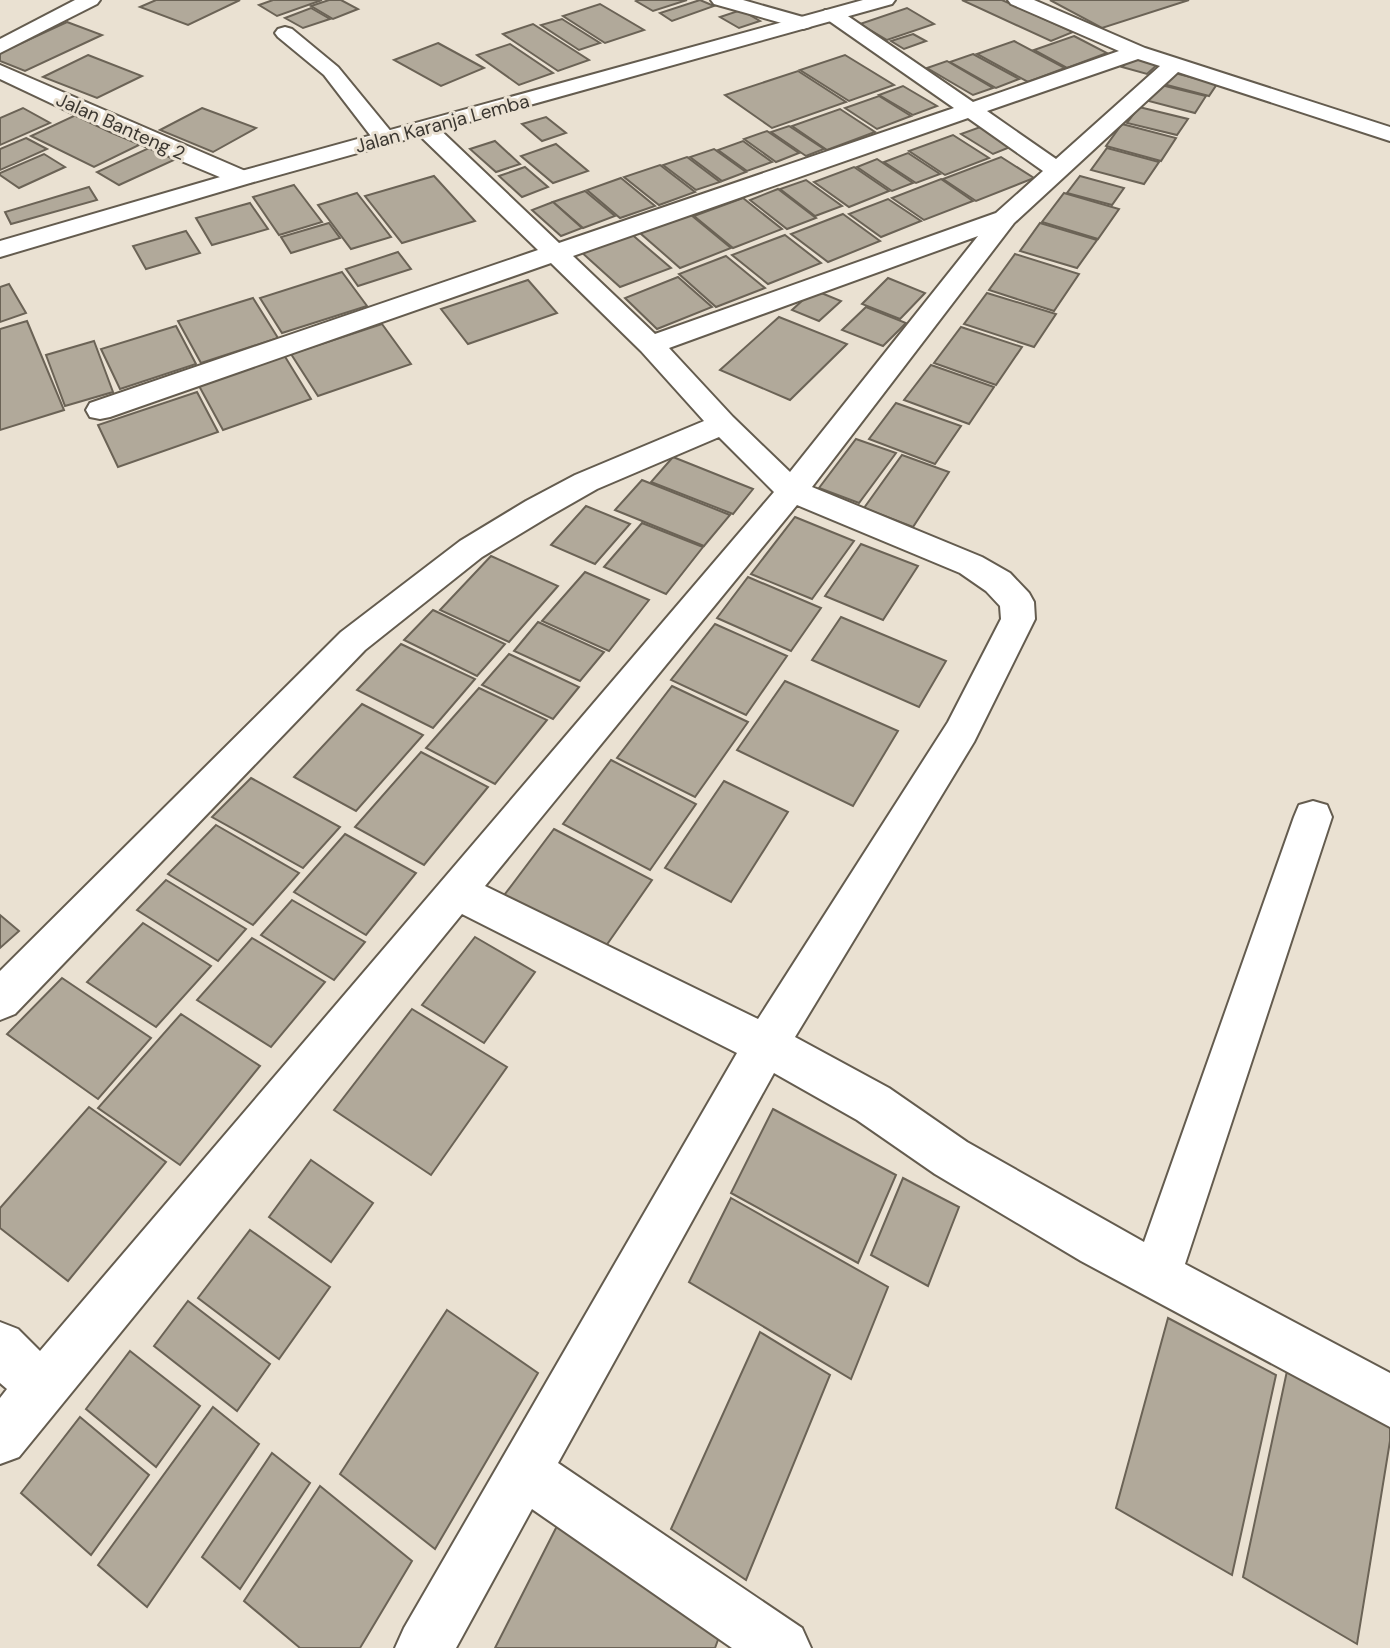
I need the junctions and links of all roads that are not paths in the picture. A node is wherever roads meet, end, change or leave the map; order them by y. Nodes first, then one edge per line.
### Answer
1 (90, 0) edge
2 (721, 0) edge
3 (885, 0) edge
4 (1018, 0) edge
5 (832, 14) junction
6 (803, 23) junction
7 (285, 33) dead end
8 (0, 47) edge
9 (1138, 52) junction
10 (1173, 65) junction
11 (0, 71) edge
12 (969, 109) junction
13 (425, 128) junction
14 (1390, 134) edge
15 (385, 139) junction
16 (1056, 169) junction
17 (242, 178) junction
18 (1005, 218) junction
19 (0, 249) edge
20 (552, 252) junction
21 (651, 345) junction
22 (100, 410) dead end
23 (723, 424) junction
24 (792, 491) junction
25 (1313, 817) dead end
26 (457, 892) junction
27 (0, 1000) edge
28 (766, 1045) junction
29 (1157, 1275) junction
30 (0, 1347) edge
31 (42, 1388) junction
32 (1390, 1401) edge
33 (0, 1438) edge
34 (525, 1472) junction
35 (424, 1648) edge
36 (782, 1648) edge

1 - 8 street
2 - 6 street
3 - 5 street, Jalan Karanja Lemba
4 - 9 street
5 - 6 street, Jalan Karanja Lemba
5 - 12 street
6 - 13 street, Jalan Karanja Lemba
7 - 15 street
9 - 10 street
9 - 12 street
10 - 14 street
10 - 16 street
11 - 17 street, Jalan Banteng 2
12 - 16 street
12 - 20 street
13 - 15 street, Jalan Karanja Lemba
13 - 20 street
15 - 17 street, Jalan Karanja Lemba
16 - 18 street
17 - 19 street, Jalan Karanja Lemba
18 - 21 street
18 - 24 street
20 - 21 street
20 - 22 street
21 - 23 street
23 - 24 street
23 - 27 street
24 - 26 street
24 - 28 street
25 - 29 street
26 - 28 street
26 - 31 street
28 - 29 street
28 - 34 street
29 - 32 street
30 - 31 street
31 - 33 street
34 - 35 street
34 - 36 street

